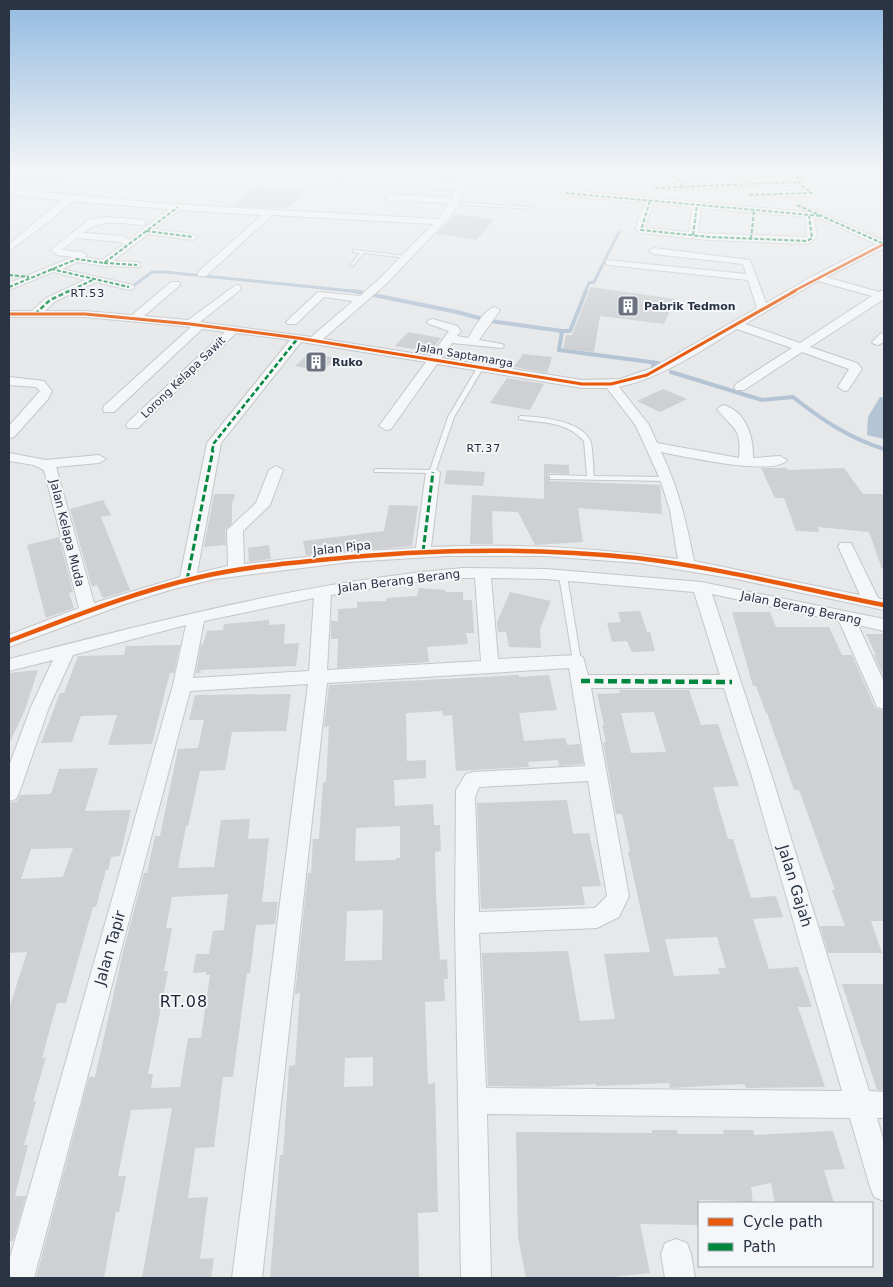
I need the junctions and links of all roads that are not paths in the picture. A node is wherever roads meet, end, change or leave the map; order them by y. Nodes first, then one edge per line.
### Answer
1 (32, 230) edge
2 (80, 230) edge
3 (141, 230) edge
4 (159, 230) edge
5 (250, 230) edge
6 (432, 230) edge
7 (641, 230) edge
8 (694, 230) edge
9 (752, 230) edge
10 (811, 230) edge
11 (853, 230) edge
12 (74, 235) junction
13 (693, 235) junction
14 (193, 237) dead end
15 (751, 239) junction
16 (884, 244) edge
17 (9, 248) edge
18 (355, 251) dead end
19 (654, 251) dead end
20 (363, 252) junction
21 (408, 257) junction
22 (710, 257) junction
23 (609, 262) dead end
24 (104, 263) junction
25 (137, 265) dead end
26 (352, 266) dead end
27 (51, 269) junction
28 (706, 273) junction
29 (202, 274) dead end
30 (9, 275) edge
31 (31, 278) junction
32 (753, 278) junction
33 (817, 278) junction
34 (95, 280) junction
35 (175, 284) dead end
36 (9, 287) edge
37 (129, 287) dead end
38 (236, 288) dead end
39 (883, 294) edge
40 (366, 296) junction
41 (495, 310) dead end
42 (762, 310) junction
43 (9, 314) edge
44 (35, 314) junction
45 (135, 318) junction
46 (292, 322) dead end
47 (433, 322) dead end
48 (738, 324) junction
49 (195, 325) junction
50 (234, 330) junction
51 (298, 338) junction
52 (450, 339) junction
53 (313, 341) junction
54 (472, 342) junction
55 (498, 346) dead end
56 (802, 347) junction
57 (435, 360) junction
58 (480, 368) junction
59 (9, 381) edge
60 (612, 386) junction
61 (844, 387) dead end
62 (740, 388) dead end
63 (109, 409) dead end
64 (724, 409) dead end
65 (26, 414) junction
66 (9, 416) edge
67 (521, 418) dead end
68 (133, 425) dead end
69 (386, 426) dead end
70 (9, 434) edge
71 (651, 446) junction
72 (9, 457) edge
73 (99, 459) dead end
74 (780, 460) dead end
75 (746, 463) junction
76 (44, 464) junction
77 (276, 470) dead end
78 (376, 471) dead end
79 (434, 472) junction
80 (553, 477) dead end
81 (591, 478) junction
82 (667, 479) junction
83 (846, 546) dead end
84 (423, 552) junction
85 (687, 565) junction
86 (236, 571) junction
87 (483, 573) junction
88 (563, 576) junction
89 (187, 580) junction
90 (702, 587) junction
91 (323, 591) junction
92 (877, 604) edge
93 (88, 611) junction
94 (196, 617) junction
95 (846, 617) junction
96 (884, 625) edge
97 (9, 640) edge
98 (66, 650) junction
99 (9, 665) edge
100 (490, 666) junction
101 (579, 671) junction
102 (318, 677) junction
103 (732, 682) junction
104 (182, 685) junction
105 (884, 702) edge
106 (16, 753) edge
107 (596, 773) junction
108 (9, 793) edge
109 (467, 923) junction
110 (473, 1101) junction
111 (873, 1105) edge
112 (884, 1186) edge
113 (19, 1278) edge
114 (247, 1278) edge
115 (476, 1278) edge

1 - 17 street
2 - 12 street
3 - 24 street
4 - 14 street
5 - 29 street
6 - 21 street
7 - 13 street
8 - 13 street
9 - 15 street
10 - 15 street
11 - 16 street
12 - 12 street
13 - 15 street
16 - 33 street, Jalan Saptamarga
18 - 20 lane
19 - 22 street
20 - 21 lane
20 - 26 lane
21 - 40 street
22 - 28 street
22 - 32 street
23 - 28 street
24 - 25 street
24 - 27 street
27 - 31 street
27 - 34 street
28 - 32 street
30 - 31 street
31 - 36 street
32 - 42 street
33 - 39 street
33 - 42 street, Jalan Saptamarga
34 - 37 street
34 - 44 street
35 - 45 street
38 - 49 street
39 - 56 street
40 - 46 street
40 - 53 street
41 - 54 street
42 - 48 street, Jalan Saptamarga
43 - 44 street, Jalan Saptamarga
44 - 45 street, Jalan Saptamarga
45 - 49 street, Jalan Saptamarga
47 - 52 street
48 - 56 street
48 - 60 street, Jalan Saptamarga
49 - 50 street, Jalan Saptamarga
49 - 63 street
50 - 51 street, Jalan Saptamarga
50 - 68 street, Lorong Kelapa Sawit
51 - 53 street, Jalan Saptamarga
51 - 89 street
52 - 54 street
52 - 57 street
53 - 57 street, Jalan Saptamarga
54 - 55 street
56 - 61 street
56 - 62 street
57 - 58 street, Jalan Saptamarga
57 - 69 street
58 - 60 street, Jalan Saptamarga
58 - 79 lane
59 - 65 street
60 - 71 street
64 - 75 street
65 - 66 street
65 - 70 street
67 - 81 lane
71 - 75 street
71 - 82 street
72 - 76 street, Jalan Kelapa Muda
73 - 76 street
74 - 75 street
76 - 93 street, Jalan Kelapa Muda
77 - 86 street
78 - 79 lane
79 - 84 street
80 - 81 lane
81 - 82 lane
82 - 85 street
83 - 92 street
84 - 85 street, Jalan Pipa
84 - 86 street, Jalan Pipa
85 - 92 street, Jalan Pipa
86 - 89 street, Jalan Pipa
87 - 88 street, Jalan Berang Berang
87 - 91 street, Jalan Berang Berang
87 - 100 street
88 - 90 street, Jalan Berang Berang
88 - 101 lane
89 - 93 street, Jalan Pipa
90 - 95 street, Jalan Berang Berang
90 - 103 street, Jalan Gajah
91 - 94 street, Jalan Berang Berang
91 - 102 street
93 - 97 street, Jalan Pipa
94 - 98 street, Jalan Berang Berang
94 - 104 street, Jalan Tapir
95 - 96 street, Jalan Berang Berang
95 - 105 street
98 - 99 street, Jalan Berang Berang
98 - 106 street
100 - 101 street
100 - 102 street
101 - 103 street
101 - 107 street
102 - 104 street
102 - 114 street
103 - 111 street, Jalan Gajah
104 - 113 street, Jalan Tapir
106 - 108 street
107 - 109 street
107 - 109 street
109 - 110 street
110 - 111 street
110 - 115 street
111 - 112 street, Jalan Gajah

